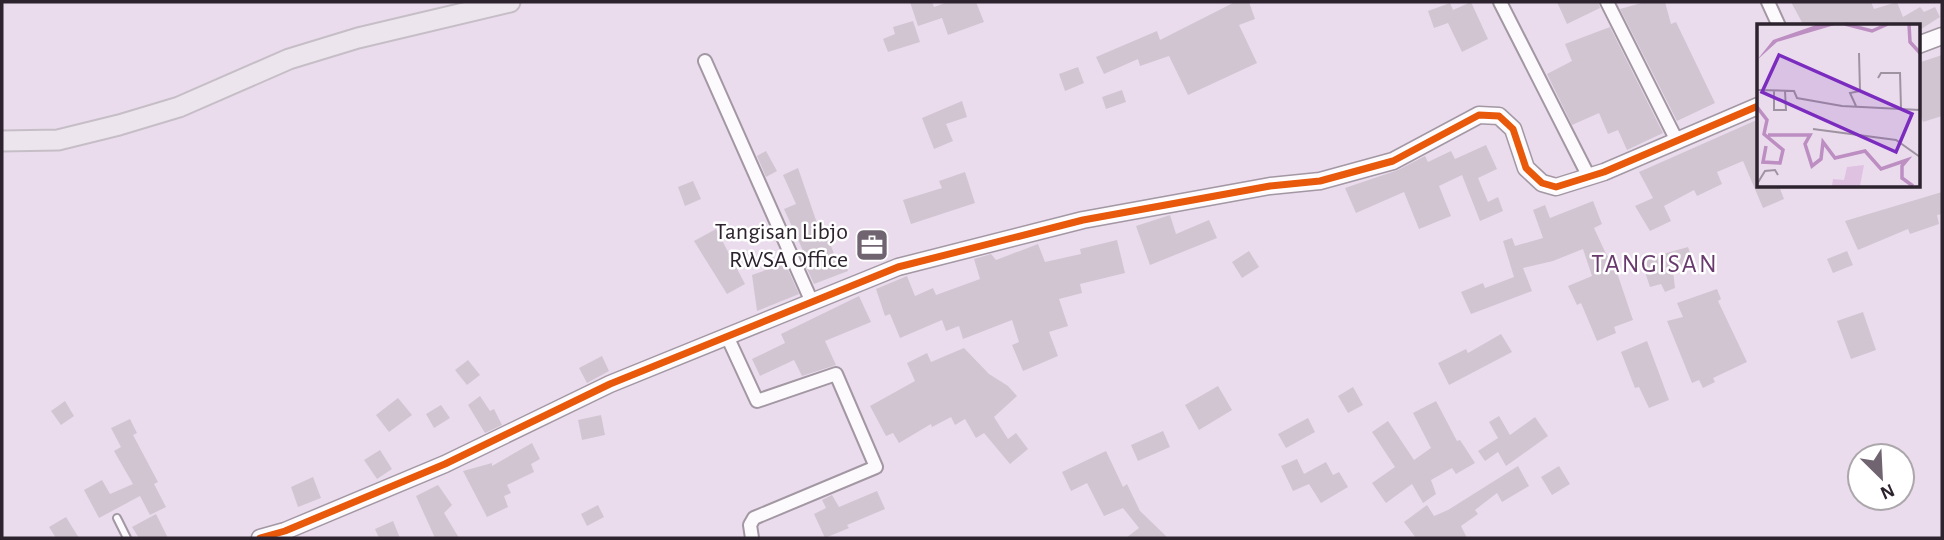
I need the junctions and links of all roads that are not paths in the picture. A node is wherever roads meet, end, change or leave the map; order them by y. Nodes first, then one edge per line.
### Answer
1 (510, 2) edge
2 (1500, 2) edge
3 (1607, 2) edge
4 (1768, 2) edge
5 (1778, 24) edge
6 (1942, 36) edge
7 (1920, 44) edge
8 (705, 61) dead end
9 (1757, 107) edge
10 (1676, 139) junction
11 (2, 141) edge
12 (1589, 177) junction
13 (811, 300) junction
14 (727, 336) junction
15 (117, 518) dead end
16 (287, 535) edge
17 (127, 538) edge
18 (260, 538) edge
19 (752, 538) edge

1 - 11 main road
2 - 12 street
3 - 10 street
4 - 5 street
6 - 7 street
8 - 13 street
9 - 10 street
10 - 12 street
12 - 13 street
13 - 14 street
14 - 16 street
14 - 19 street
15 - 17 lane
16 - 18 street

